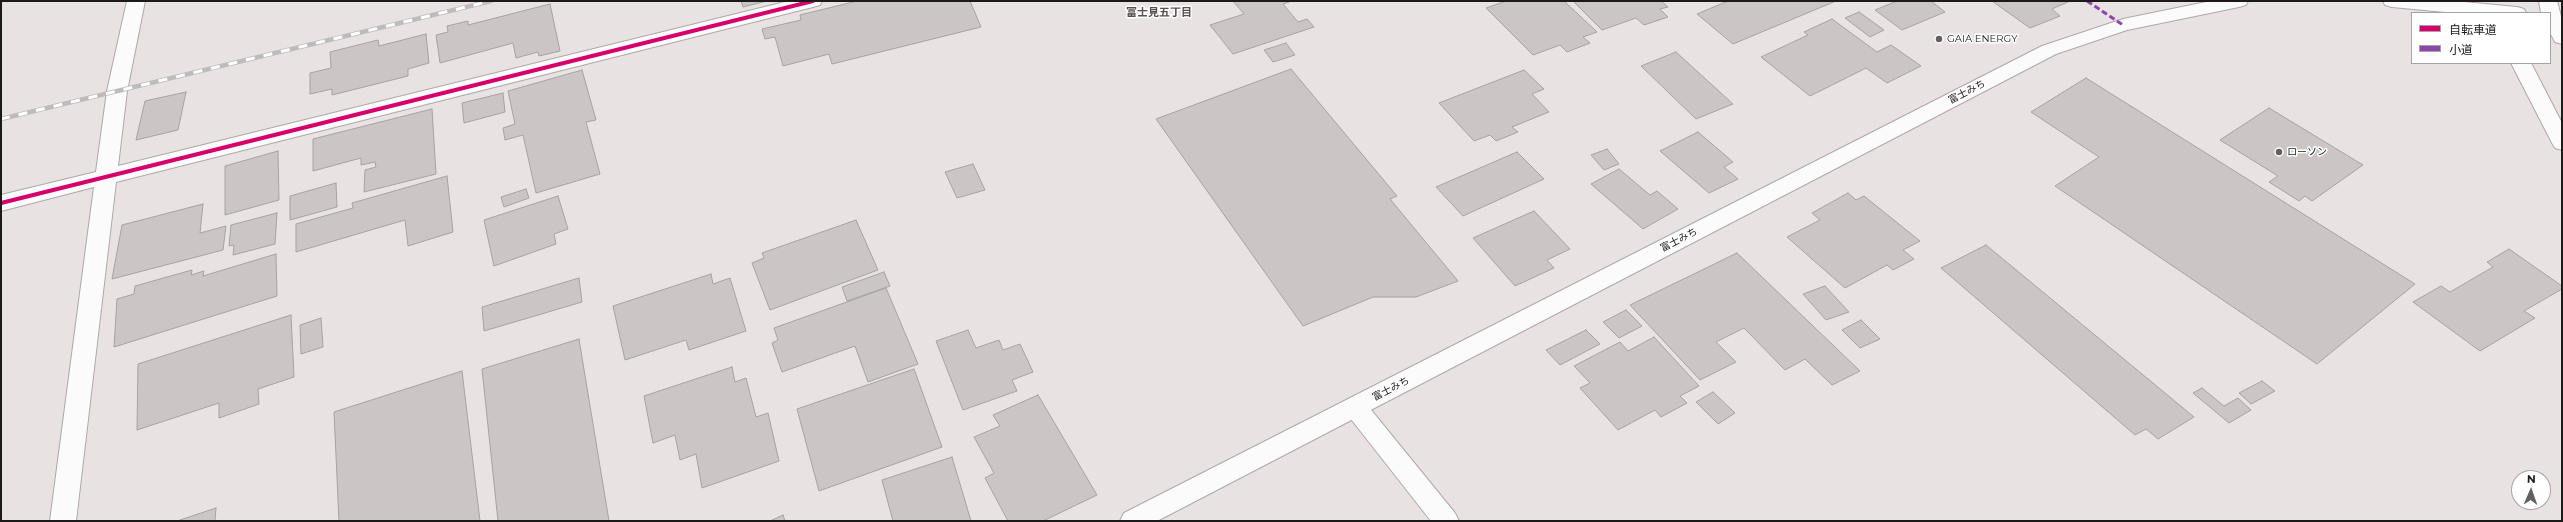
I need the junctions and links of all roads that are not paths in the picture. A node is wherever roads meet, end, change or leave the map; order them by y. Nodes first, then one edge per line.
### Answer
1 (136, 1) edge
2 (814, 1) edge
3 (2234, 1) edge
4 (2392, 1) edge
5 (2548, 1) edge
6 (2505, 9) edge
7 (2555, 20) edge
8 (2562, 38) edge
9 (2522, 64) edge
10 (2562, 143) edge
11 (107, 176) junction
12 (1, 203) edge
13 (1355, 407) junction
14 (63, 521) edge
15 (1133, 521) edge
16 (1446, 521) edge

1 - 11 main road
2 - 11 main road
3 - 13 main road, 富士みち
4 - 6 main road
5 - 7 main road
7 - 8 main road
9 - 10 main road
11 - 12 main road
11 - 14 main road
13 - 15 main road, 富士みち
13 - 16 main road

